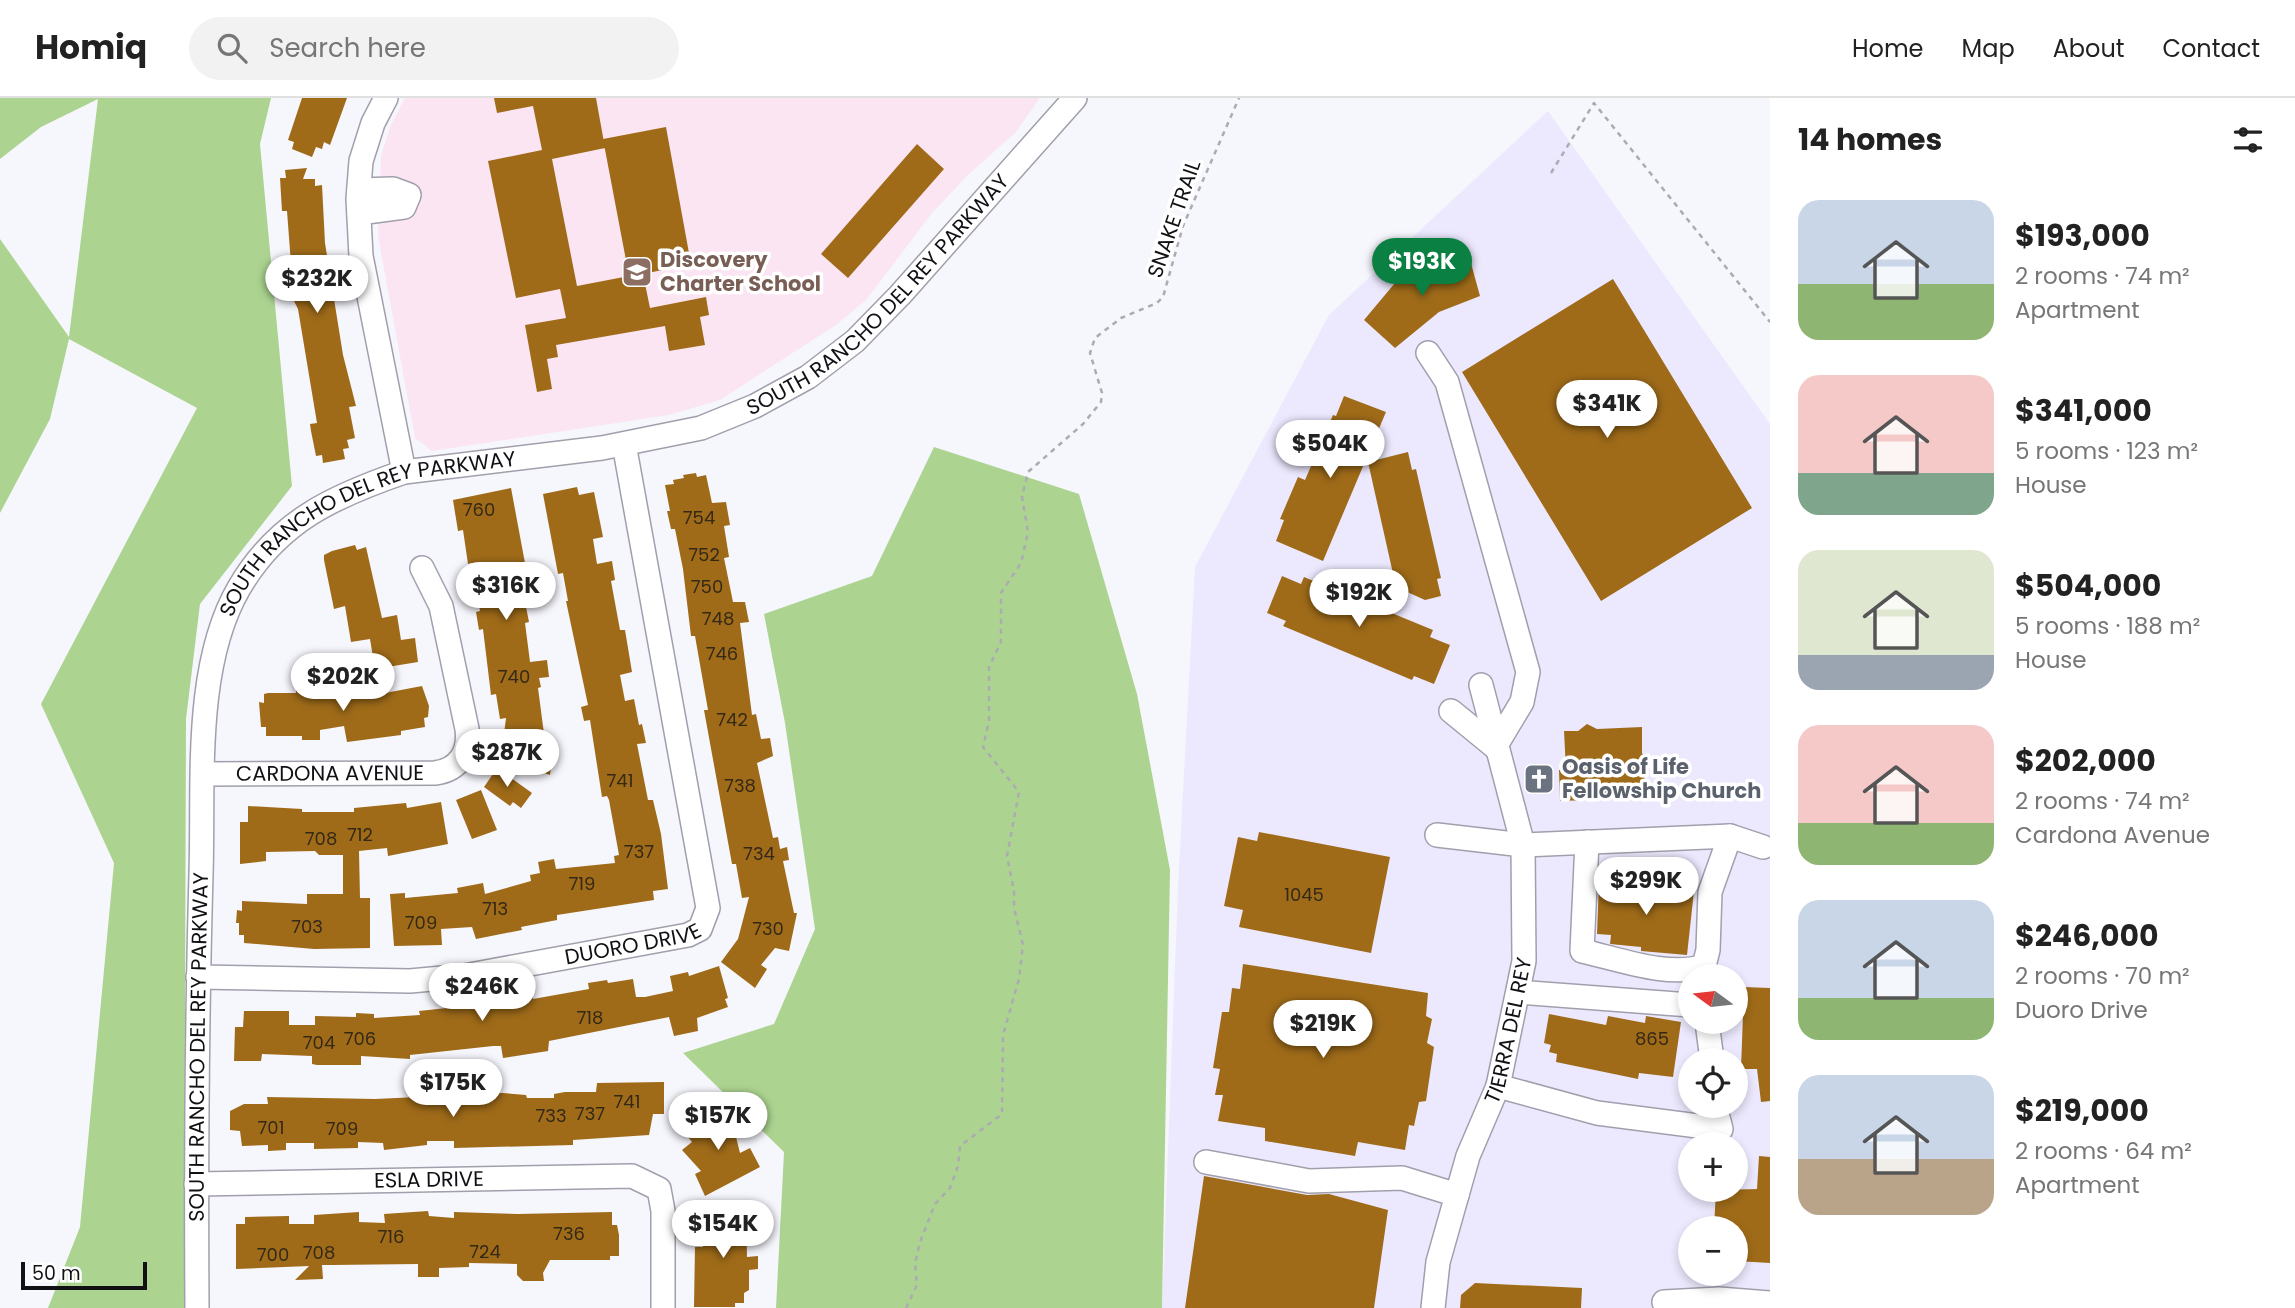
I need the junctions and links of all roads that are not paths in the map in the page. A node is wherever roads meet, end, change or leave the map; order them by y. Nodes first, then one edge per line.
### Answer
1 (386, 98) edge
2 (1075, 98) edge
3 (1428, 353) dead end
4 (624, 444) junction
5 (404, 472) junction
6 (422, 568) dead end
7 (1481, 685) dead end
8 (1451, 711) dead end
9 (1495, 747) junction
10 (204, 774) junction
11 (1437, 835) dead end
12 (1730, 835) junction
13 (1587, 842) junction
14 (1522, 845) junction
15 (1763, 848) dead end
16 (198, 976) junction
17 (1518, 992) junction
18 (1678, 1004) edge
19 (1497, 1086) junction
20 (1718, 1118) edge
21 (1206, 1162) dead end
22 (196, 1184) junction
23 (1457, 1195) junction
24 (1664, 1302) dead end
25 (1770, 1303) edge
26 (197, 1308) edge
27 (663, 1308) edge
28 (1433, 1308) edge

1 - 5 street
2 - 4 street, SOUTH RANCHO DEL REY PARKWAY
3 - 9 street
4 - 5 street, SOUTH RANCHO DEL REY PARKWAY
4 - 16 street, DUORO DRIVE
5 - 10 street, SOUTH RANCHO DEL REY PARKWAY
6 - 10 street, CARDONA AVENUE
7 - 9 street, TIERRA DEL REY
8 - 9 street
9 - 14 street, TIERRA DEL REY
10 - 16 street, SOUTH RANCHO DEL REY PARKWAY
11 - 14 street
12 - 13 street
12 - 13 street
12 - 15 street
13 - 14 street
14 - 17 street, TIERRA DEL REY
16 - 22 street, SOUTH RANCHO DEL REY PARKWAY
17 - 18 street
17 - 19 street, TIERRA DEL REY
19 - 20 street
19 - 23 street, TIERRA DEL REY
21 - 23 street
22 - 26 street, SOUTH RANCHO DEL REY PARKWAY
22 - 27 street, ESLA DRIVE
23 - 28 street, TIERRA DEL REY
24 - 25 street

